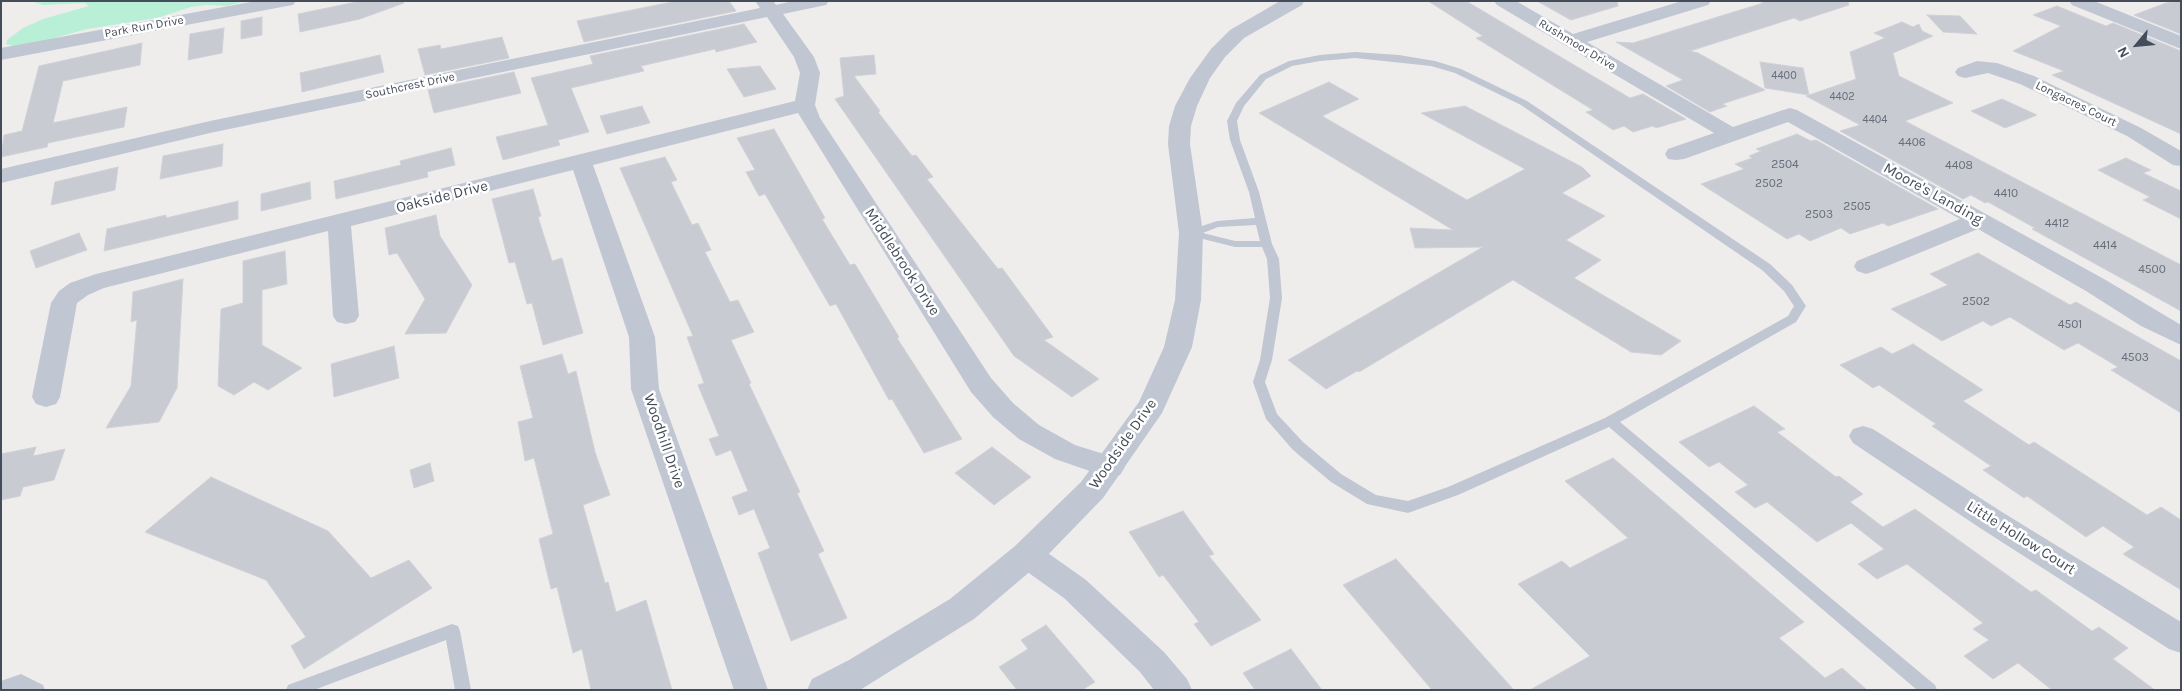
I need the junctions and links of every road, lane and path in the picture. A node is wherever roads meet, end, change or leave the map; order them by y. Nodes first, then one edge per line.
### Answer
1 (288, 1) edge
2 (820, 1) edge
3 (1295, 1) edge
4 (1503, 1) edge
5 (1702, 1) edge
6 (2089, 3) edge
7 (768, 7) edge
8 (1571, 41) junction
9 (2181, 43) edge
10 (1, 54) edge
11 (1965, 72) dead end
12 (805, 104) junction
13 (1730, 134) junction
14 (1676, 154) dead end
15 (2181, 160) edge
16 (581, 162) junction
17 (1, 176) edge
18 (1979, 220) junction
19 (1261, 221) junction
20 (339, 222) junction
21 (1191, 233) junction
22 (1266, 244) junction
23 (1866, 266) dead end
24 (346, 316) dead end
25 (2181, 336) edge
26 (46, 397) dead end
27 (1610, 421) junction
28 (1862, 436) dead end
29 (1110, 467) junction
30 (1027, 555) junction
31 (2181, 639) edge
32 (20, 685) edge
33 (1, 688) edge
34 (37, 690) edge
35 (294, 690) edge
36 (463, 690) edge
37 (751, 690) edge
38 (825, 690) edge
39 (1175, 690) edge
40 (1929, 690) edge

1 - 10 street, Park Run Drive
2 - 7 street, Southcrest Drive
3 - 21 street, Woodside Drive
4 - 8 street, Rushmoor Drive
5 - 8 street
6 - 9 street
7 - 12 street
7 - 17 street, Southcrest Drive
8 - 13 street, Rushmoor Drive
11 - 15 street, Longacres Court
12 - 16 street, Oakside Drive
12 - 29 street, Middlebrook Drive
13 - 14 street, Moore's Landing
13 - 18 street, Moore's Landing
16 - 20 street, Oakside Drive
16 - 37 street, Woodhill Drive
18 - 23 street
18 - 25 street, Moore's Landing
19 - 21 lane
19 - 22 lane
19 - 27 lane
20 - 24 street
20 - 26 street, Oakside Drive
21 - 22 lane
21 - 29 street, Woodside Drive
22 - 27 lane
27 - 40 lane
28 - 31 street, Little Hollow Court
29 - 30 street, Woodside Drive
30 - 38 street, Woodside Drive
30 - 39 street
32 - 33 lane
32 - 34 lane
35 - 36 lane

